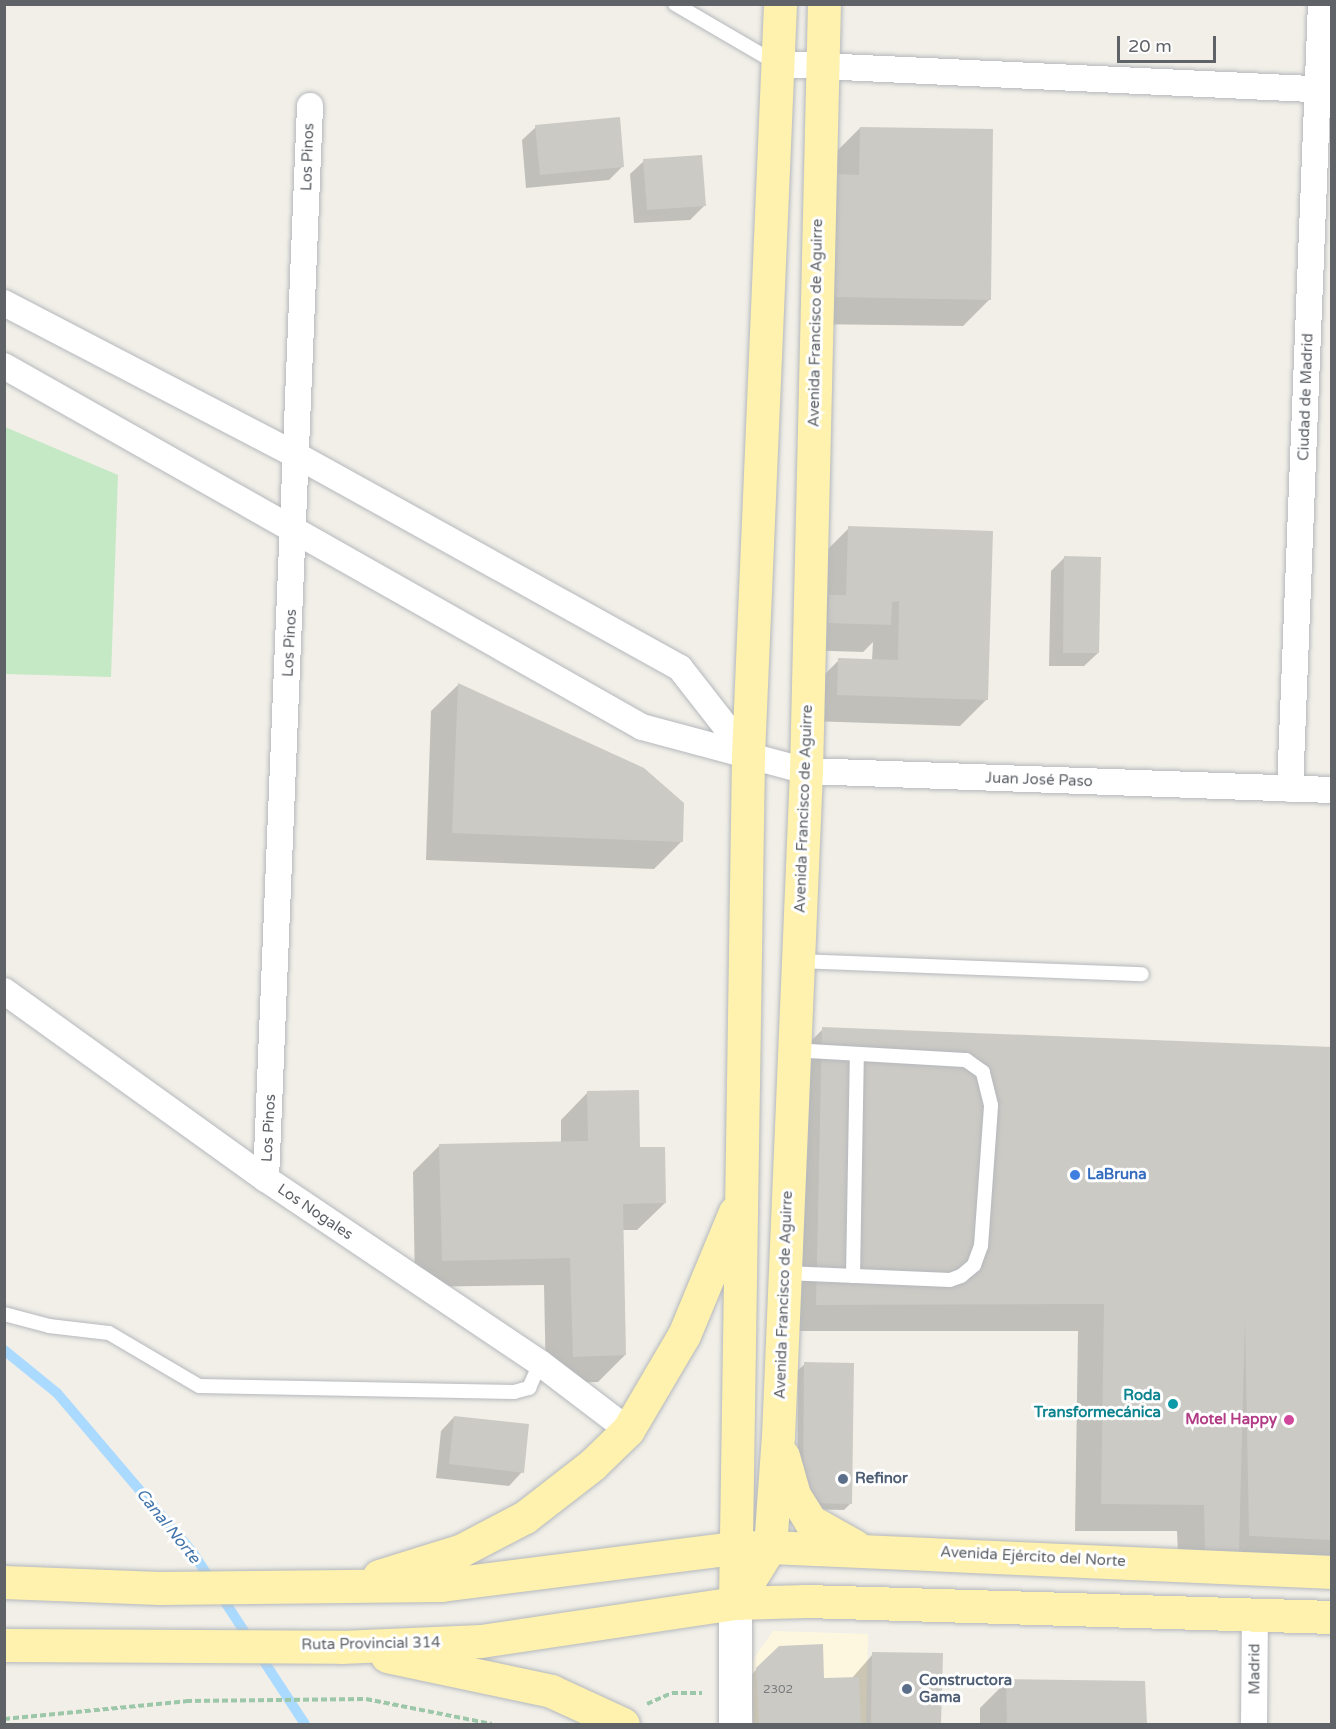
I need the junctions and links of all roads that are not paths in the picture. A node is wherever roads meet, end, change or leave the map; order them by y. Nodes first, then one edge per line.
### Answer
1 (675, 4) edge
2 (780, 4) edge
3 (824, 4) edge
4 (1321, 4) edge
5 (777, 64) junction
6 (821, 65) junction
7 (1325, 90) edge
8 (310, 106) dead end
9 (4, 303) edge
10 (4, 366) edge
11 (296, 455) junction
12 (295, 528) junction
13 (748, 755) junction
14 (806, 771) junction
15 (1290, 789) junction
16 (1332, 790) edge
17 (798, 961) junction
18 (1142, 974) dead end
19 (4, 992) edge
20 (794, 1050) junction
21 (857, 1054) junction
22 (266, 1179) junction
23 (742, 1194) junction
24 (785, 1273) junction
25 (853, 1276) junction
26 (4, 1314) edge
27 (540, 1363) junction
28 (628, 1430) junction
29 (778, 1436) junction
30 (770, 1547) junction
31 (735, 1548) junction
32 (860, 1548) junction
33 (1332, 1572) edge
34 (4, 1582) edge
35 (342, 1587) junction
36 (735, 1603) junction
37 (1255, 1613) junction
38 (1332, 1617) edge
39 (4, 1645) edge
40 (341, 1647) junction
41 (735, 1709) edge
42 (633, 1716) edge
43 (1254, 1725) edge

1 - 5 lane
2 - 5 main road
3 - 6 main road, Avenida Francisco de Aguirre
4 - 7 street, Ciudad de Madrid
5 - 6 street
5 - 13 main road
6 - 7 street
6 - 14 main road, Avenida Francisco de Aguirre
7 - 15 street, Ciudad de Madrid
8 - 11 street, Los Pinos
9 - 11 street
10 - 12 street, Juan José Paso
11 - 12 street, Los Pinos
11 - 13 street
12 - 13 street, Juan José Paso
12 - 22 street, Los Pinos
13 - 14 street, Juan José Paso
13 - 23 main road
14 - 15 street, Juan José Paso
14 - 17 main road, Avenida Francisco de Aguirre
15 - 16 street, Juan José Paso
17 - 18 lane
17 - 20 main road, Avenida Francisco de Aguirre
19 - 22 street, Los Nogales
20 - 21 lane
20 - 24 main road, Avenida Francisco de Aguirre
21 - 25 lane
21 - 25 lane
22 - 27 street, Los Nogales
23 - 28 main road
23 - 31 main road
24 - 25 lane
24 - 29 main road, Avenida Francisco de Aguirre
26 - 27 lane
27 - 28 street, Los Nogales
28 - 35 main road
29 - 30 main road, Avenida Francisco de Aguirre
29 - 32 main road
30 - 31 main road, Avenida Ejército del Norte
30 - 32 main road, Avenida Ejército del Norte
30 - 36 main road, Avenida Francisco de Aguirre
31 - 35 main road
31 - 36 main road
32 - 33 main road, Avenida Ejército del Norte
34 - 35 main road
36 - 37 main road
36 - 40 main road, Ruta Provincial 314
36 - 41 main road
37 - 38 main road
37 - 43 street, Madrid
39 - 40 main road, Ruta Provincial 314
40 - 42 main road

